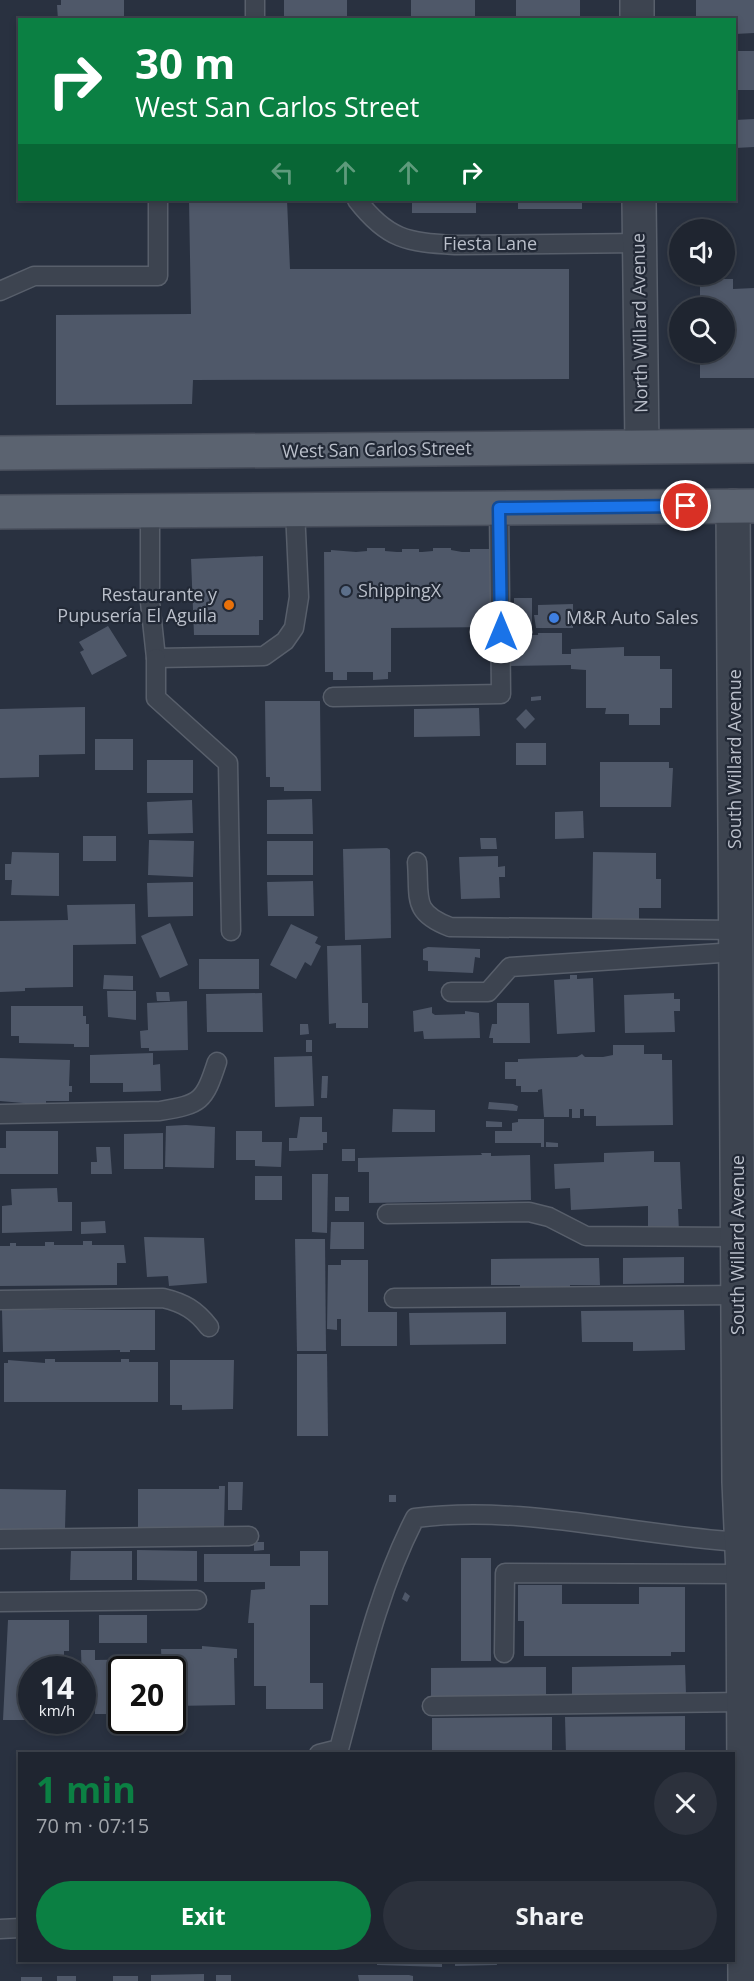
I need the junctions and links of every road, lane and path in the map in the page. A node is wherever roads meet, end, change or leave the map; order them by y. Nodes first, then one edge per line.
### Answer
1 (255, 0) edge
2 (637, 0) edge
3 (255, 18) edge
4 (637, 18) edge
5 (158, 201) edge
6 (358, 201) edge
7 (639, 201) edge
8 (639, 243) junction
9 (0, 291) edge
10 (642, 446) junction
11 (754, 446) edge
12 (0, 453) edge
13 (747, 503) edge
14 (499, 508) junction
15 (295, 510) junction
16 (150, 511) junction
17 (0, 512) edge
18 (156, 658) junction
19 (333, 697) dead end
20 (745, 857) edge
21 (417, 862) dead end
22 (231, 931) dead end
23 (736, 941) junction
24 (451, 992) dead end
25 (745, 999) edge
26 (217, 1062) dead end
27 (0, 1114) edge
28 (746, 1198) edge
29 (387, 1214) dead end
30 (743, 1250) edge
31 (738, 1295) junction
32 (394, 1298) dead end
33 (0, 1300) edge
34 (209, 1327) dead end
35 (747, 1482) edge
36 (249, 1536) dead end
37 (0, 1539) edge
38 (743, 1542) junction
39 (744, 1574) junction
40 (197, 1600) dead end
41 (0, 1602) edge
42 (504, 1653) dead end
43 (744, 1702) junction
44 (432, 1706) dead end
45 (327, 1752) edge
46 (739, 1778) edge
47 (18, 1928) edge
48 (0, 1929) edge
49 (744, 1956) edge

1 - 3 lane
2 - 4 street
5 - 9 lane
6 - 8 lane, Fiesta Lane
7 - 8 street, North Willard Avenue
8 - 10 street, North Willard Avenue
10 - 11 main road, West San Carlos Street
10 - 12 main road, West San Carlos Street
13 - 14 main road
13 - 20 street, South Willard Avenue
14 - 15 main road
14 - 19 lane
15 - 16 main road
15 - 18 lane
16 - 17 main road
16 - 18 lane
18 - 22 lane
20 - 23 street, South Willard Avenue
21 - 23 lane
23 - 24 lane
23 - 25 street, South Willard Avenue
25 - 28 street, South Willard Avenue
26 - 27 lane
28 - 30 street, South Willard Avenue
29 - 30 lane
30 - 31 street, South Willard Avenue
31 - 32 lane
31 - 35 street, South Willard Avenue
33 - 34 lane
35 - 38 street, South Willard Avenue
36 - 37 lane
38 - 39 street, South Willard Avenue
38 - 45 lane
39 - 42 lane
39 - 43 street, South Willard Avenue
40 - 41 lane
43 - 44 lane
43 - 46 street, South Willard Avenue
46 - 49 street, South Willard Avenue
47 - 48 lane

